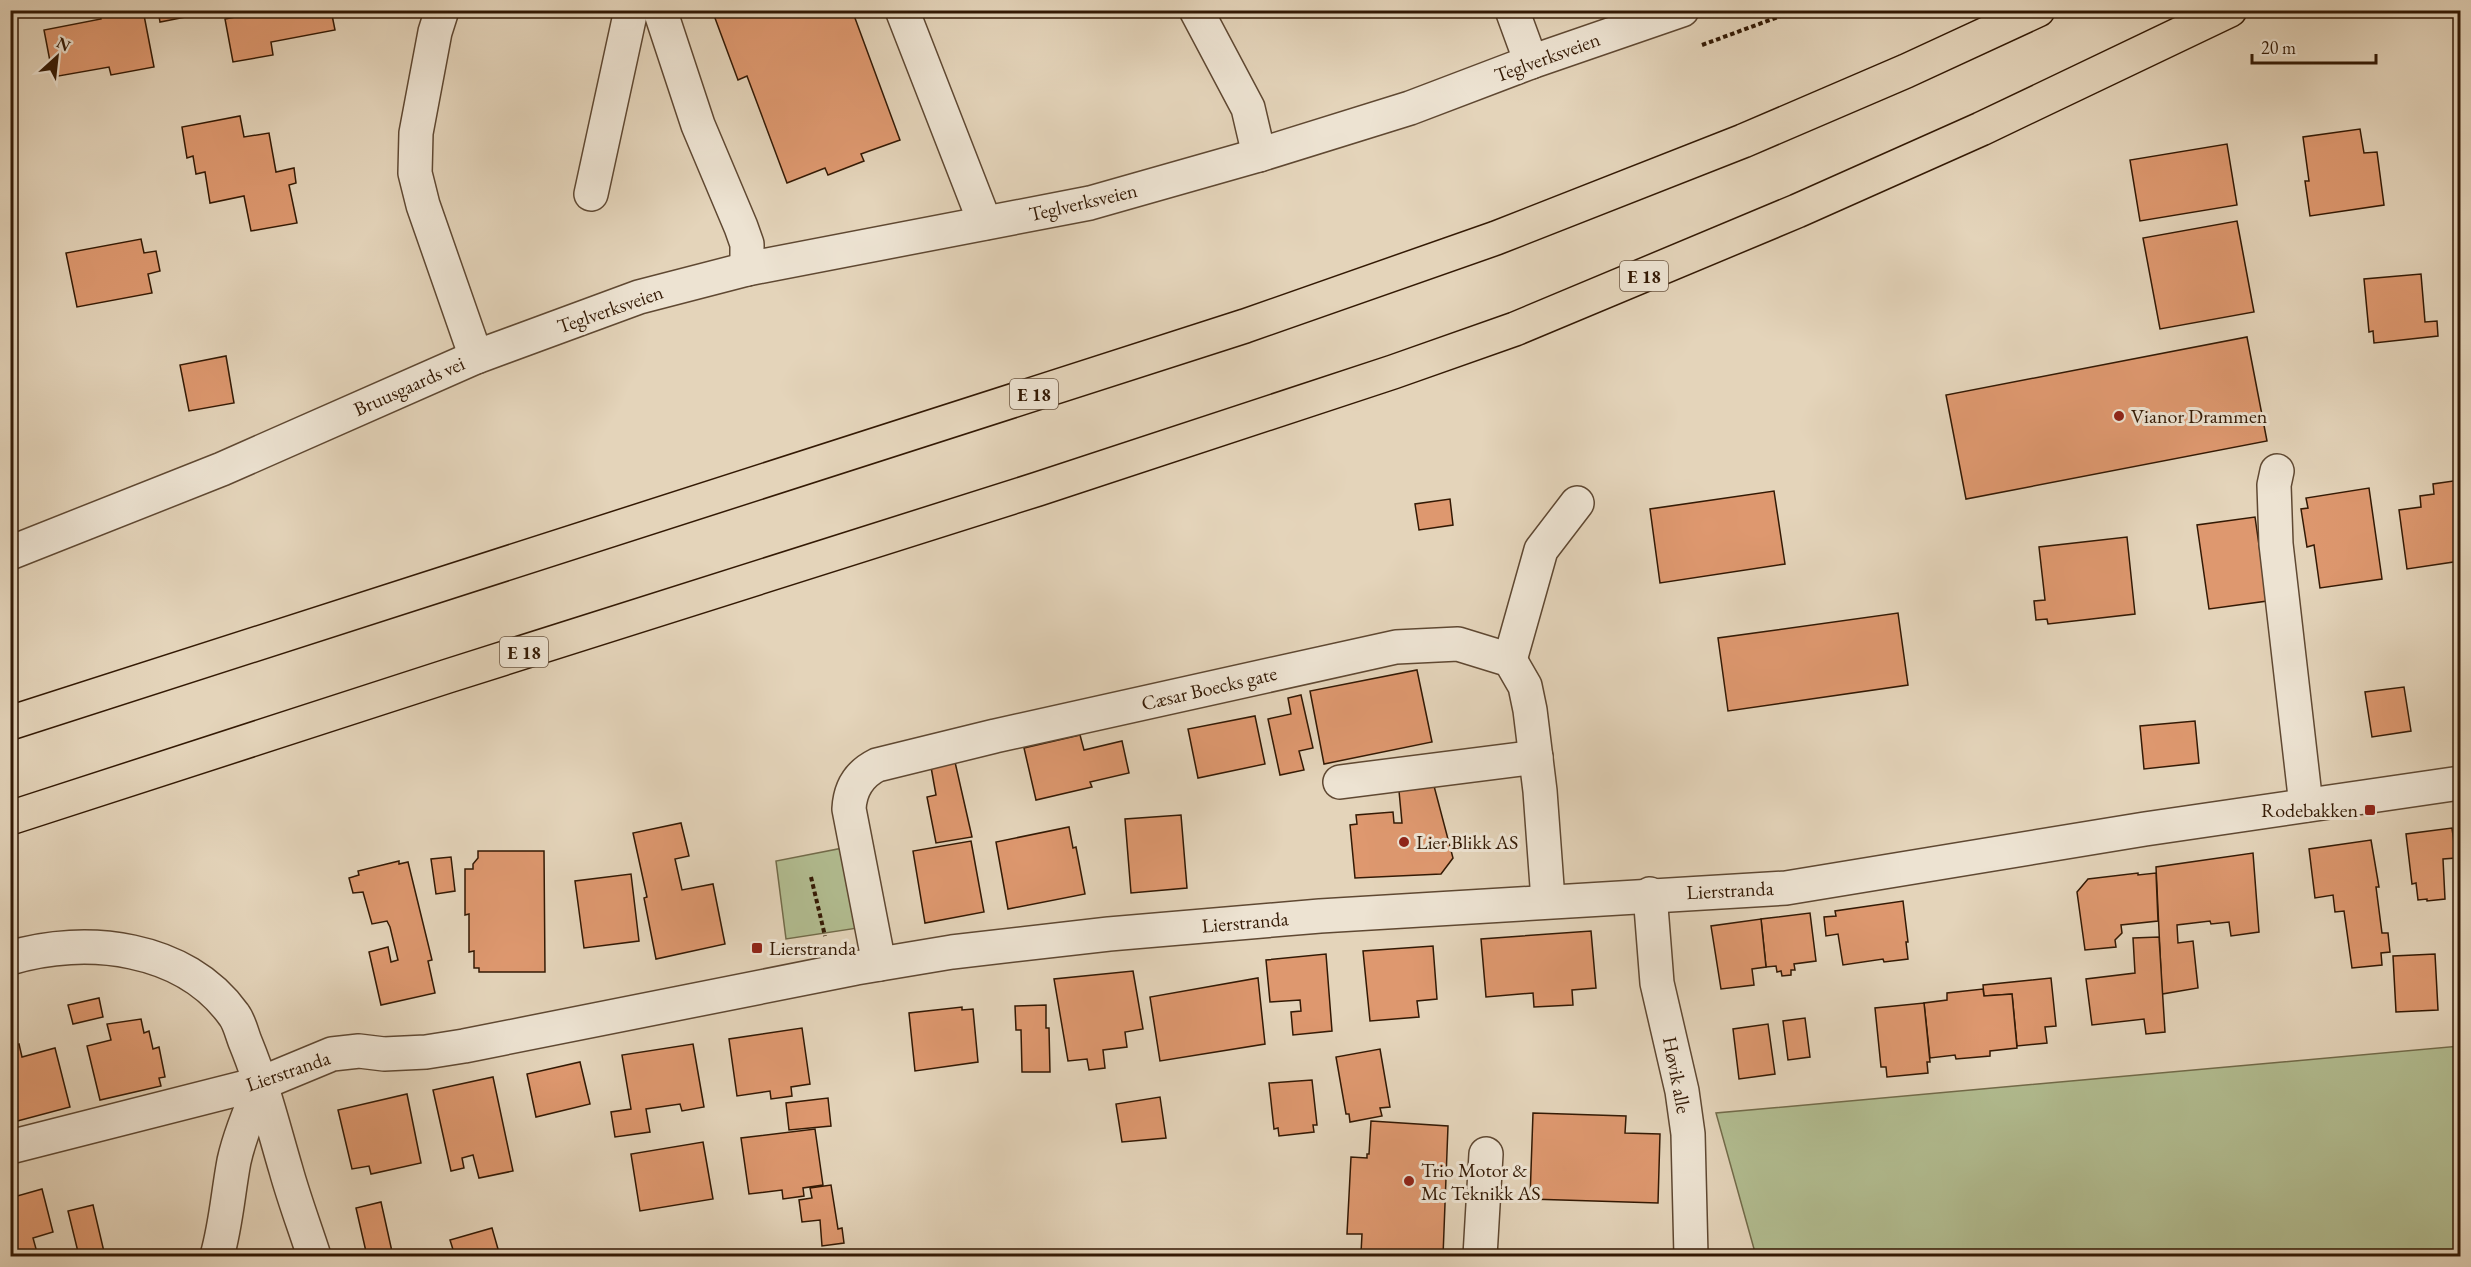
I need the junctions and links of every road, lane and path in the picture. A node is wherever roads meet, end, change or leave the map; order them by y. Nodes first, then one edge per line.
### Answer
1 (442, 10) edge
2 (631, 10) edge
3 (660, 10) edge
4 (902, 10) edge
5 (1196, 10) edge
6 (1512, 10) edge
7 (1682, 10) edge
8 (1797, 10) edge
9 (2038, 10) edge
10 (2230, 10) edge
11 (1697, 47) dead end
12 (1531, 62) junction
13 (1259, 155) junction
14 (591, 194) dead end
15 (985, 223) junction
16 (747, 269) junction
17 (476, 357) junction
18 (2277, 471) dead end
19 (1577, 503) dead end
20 (10, 553) edge
21 (1510, 660) junction
22 (10, 723) edge
23 (1536, 757) junction
24 (1340, 782) dead end
25 (2460, 783) edge
26 (2306, 805) junction
27 (10, 818) edge
28 (811, 877) dead end
29 (1650, 894) junction
30 (1548, 900) junction
31 (827, 943) dead end
32 (10, 958) edge
33 (879, 964) junction
34 (262, 1083) junction
35 (10, 1148) edge
36 (1486, 1154) dead end
37 (285, 1169) junction
38 (217, 1257) edge
39 (289, 1257) edge
40 (314, 1257) edge
41 (1480, 1257) edge
42 (1691, 1257) edge

1 - 17 street, Bruusgaards vei
2 - 14 street
3 - 16 street
4 - 15 street
5 - 13 street
6 - 12 street
7 - 12 street, Teglverksveien
8 - 11 path
9 - 22 highway, E 18
10 - 27 highway, E 18
12 - 13 street, Teglverksveien
13 - 15 street, Teglverksveien
15 - 16 street, Teglverksveien
16 - 17 street, Teglverksveien
17 - 20 street, Bruusgaards vei
18 - 26 street
19 - 21 street
21 - 23 street
21 - 33 street, Cæsar Boecks gate
23 - 24 street
23 - 30 street
25 - 26 street, Lierstranda
26 - 29 street, Lierstranda
28 - 31 path
29 - 30 street, Lierstranda
29 - 42 street, Høvik alle
30 - 33 street, Lierstranda
32 - 34 street
33 - 34 street, Lierstranda
34 - 35 street, Lierstranda
34 - 37 street
34 - 38 street
36 - 41 street
37 - 39 street
37 - 40 street

